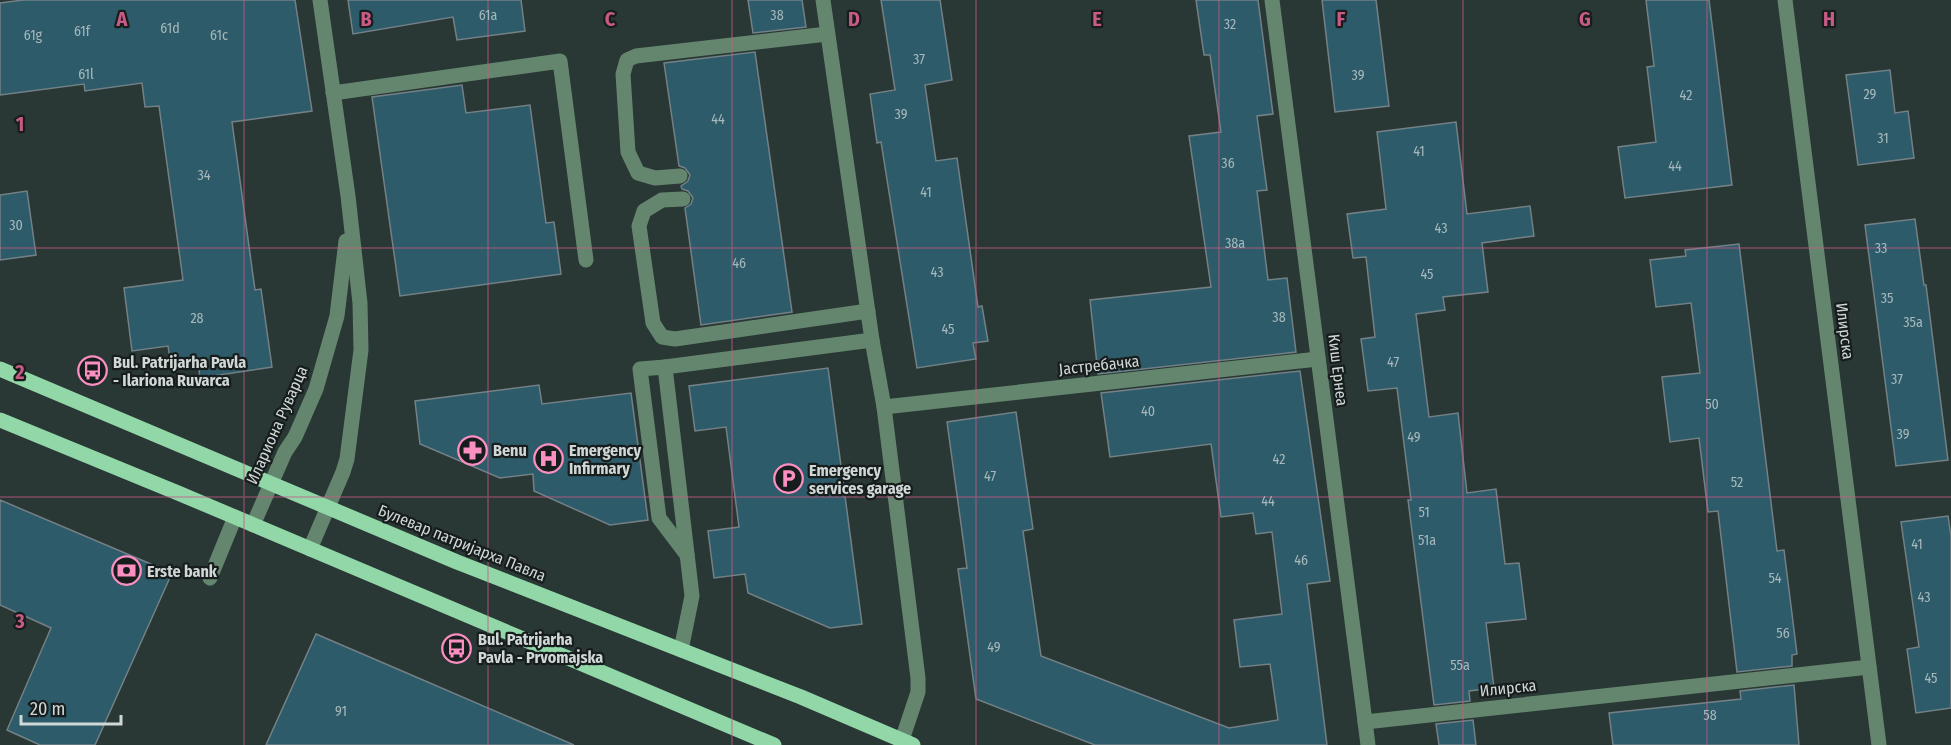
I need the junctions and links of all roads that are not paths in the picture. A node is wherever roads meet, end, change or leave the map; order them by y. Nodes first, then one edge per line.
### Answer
1 (320, 0) edge
2 (823, 0) edge
3 (1272, 0) edge
4 (1785, 0) edge
5 (827, 34) junction
6 (333, 93) junction
7 (680, 176) dead end
8 (348, 196) junction
9 (683, 199) dead end
10 (586, 260) dead end
11 (868, 311) junction
12 (872, 340) junction
13 (1318, 359) junction
14 (665, 367) junction
15 (0, 369) edge
16 (884, 407) junction
17 (0, 420) edge
18 (271, 483) junction
19 (328, 508) junction
20 (235, 517) junction
21 (253, 525) junction
22 (310, 549) junction
23 (688, 556) junction
24 (210, 578) dead end
25 (681, 650) junction
26 (1869, 667) junction
27 (1365, 722) junction
28 (908, 743) edge
29 (774, 745) edge
30 (1368, 745) edge
31 (1879, 745) edge

1 - 6 street, Илариона Руварца
2 - 5 street
3 - 13 street, Киш Ернеа
4 - 26 street, Илирска
5 - 7 street
5 - 11 street
6 - 8 street, Илариона Руварца
6 - 10 street
8 - 18 street, Илариона Руварца
8 - 19 street, Илариона Руварца
9 - 11 street
11 - 12 street
12 - 14 street
12 - 16 street
13 - 16 street, Јастребачка
13 - 27 street, Киш Ернеа
14 - 23 street
14 - 23 street
15 - 18 main road, Булевар патријарха Павла
16 - 28 street
17 - 20 main road
18 - 19 main road, Булевар патријарха Павла
18 - 21 street, Илариона Руварца
19 - 22 street, Илариона Руварца
19 - 25 main road, Булевар патријарха Павла
20 - 21 main road
20 - 24 street
21 - 22 main road
22 - 29 main road
23 - 25 street
25 - 28 main road, Булевар патријарха Павла
26 - 27 street, Илирска
26 - 31 street, Илирска
27 - 30 street, Киш Ернеа

